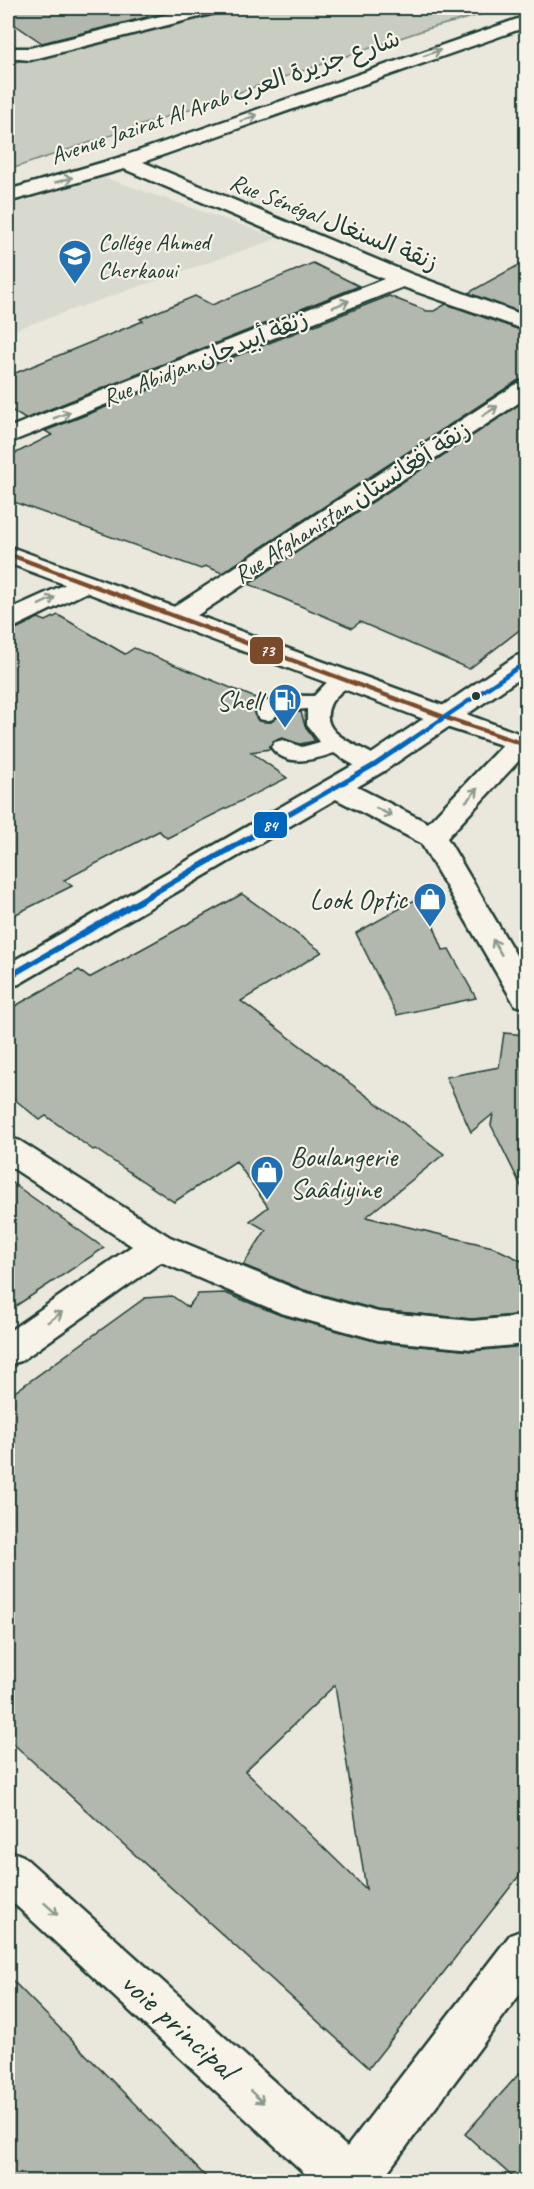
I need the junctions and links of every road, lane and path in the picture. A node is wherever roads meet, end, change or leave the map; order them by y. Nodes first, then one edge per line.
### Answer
1 (213, 8) edge
2 (526, 21) edge
3 (8, 53) edge
4 (125, 162) junction
5 (8, 196) edge
6 (403, 279) junction
7 (526, 323) edge
8 (526, 388) edge
9 (8, 436) edge
10 (8, 554) edge
11 (86, 583) junction
12 (178, 616) junction
13 (8, 620) edge
14 (526, 662) edge
15 (344, 679) junction
16 (320, 702) junction
17 (267, 714) dead end
18 (447, 718) junction
19 (523, 744) edge
20 (335, 745) junction
21 (283, 747) dead end
22 (374, 765) junction
23 (335, 787) junction
24 (432, 837) junction
25 (8, 977) edge
26 (526, 998) edge
27 (8, 1149) edge
28 (158, 1246) junction
29 (526, 1330) edge
30 (8, 1351) edge
31 (8, 1870) edge
32 (526, 1950) edge
33 (350, 2181) edge

1 - 3 street
4 -> 2 street, Avenue Jazirat Al Arab شارع جزيرة العرب
5 -> 4 street, Avenue Jazirat Al Arab شارع جزيرة العرب
4 - 6 street, Rue Sénégal زنقة السنغال
6 - 7 street, Rue Sénégal زنقة السنغال
9 -> 6 street, Rue Abidjan زنقة أبيدجان
12 -> 8 street, Rue Afghanistan زنقة أفغانستان
10 - 11 street
11 - 12 street
13 -> 11 street
12 - 15 street
14 - 18 street
15 - 16 lane
15 - 18 street
16 - 17 lane
16 - 20 lane
18 - 19 street
18 - 22 street
24 -> 19 street
20 - 21 lane
20 - 22 lane
22 - 23 street
23 -> 24 street
23 - 25 street
26 -> 24 street
27 - 28 street
28 - 29 street
30 -> 28 street
31 -> 33 street, voie principal
32 - 33 street

